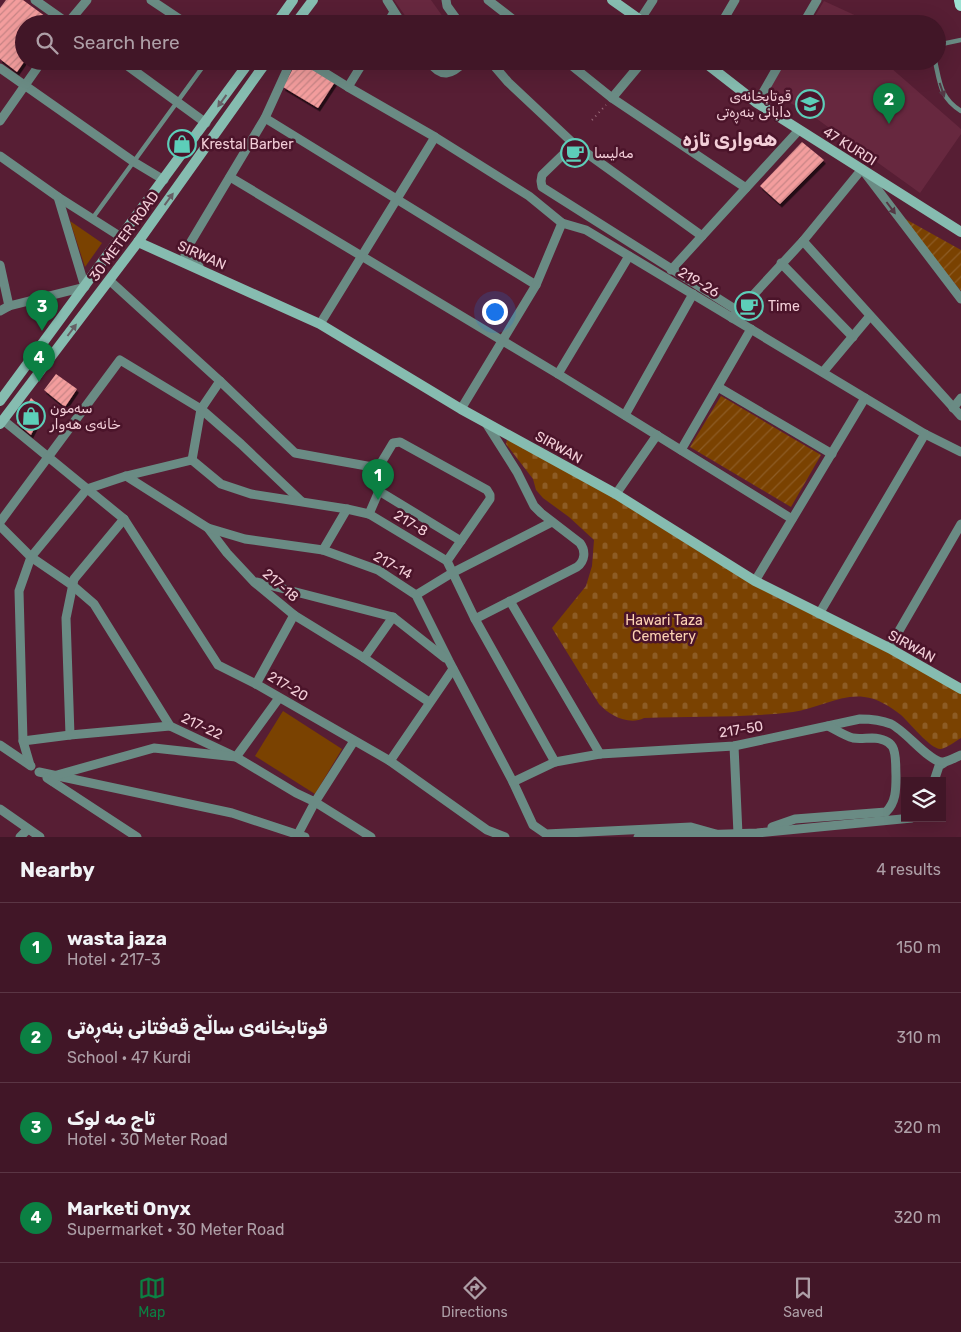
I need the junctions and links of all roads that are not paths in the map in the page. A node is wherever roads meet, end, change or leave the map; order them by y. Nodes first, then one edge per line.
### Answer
1 (35, 0) edge
2 (87, 0) edge
3 (150, 0) edge
4 (293, 0) edge
5 (314, 0) edge
6 (387, 0) edge
7 (446, 0) edge
8 (488, 0) edge
9 (612, 0) edge
10 (653, 0) edge
11 (735, 0) edge
12 (817, 0) edge
13 (960, 0) edge
14 (961, 5) edge
15 (394, 12) junction
16 (57, 15) edge
17 (75, 15) edge
18 (173, 15) edge
19 (282, 15) edge
20 (302, 15) edge
21 (392, 15) edge
22 (396, 15) edge
23 (454, 15) edge
24 (507, 15) edge
25 (633, 15) edge
26 (646, 15) edge
27 (726, 15) edge
28 (808, 15) edge
29 (961, 40) edge
30 (946, 42) edge
31 (0, 68) edge
32 (36, 70) edge
33 (134, 70) edge
34 (201, 70) edge
35 (242, 70) edge
36 (261, 70) edge
37 (286, 70) edge
38 (320, 70) edge
39 (359, 70) edge
40 (435, 70) edge
41 (457, 70) edge
42 (498, 70) edge
43 (577, 70) edge
44 (635, 70) edge
45 (715, 70) edge
46 (776, 70) edge
47 (937, 70) edge
48 (25, 86) junction
49 (348, 88) junction
50 (612, 98) junction
51 (178, 102) junction
52 (757, 103) junction
53 (961, 111) edge
54 (265, 118) junction
55 (0, 121) edge
56 (206, 123) junction
57 (798, 130) junction
58 (436, 137) junction
59 (574, 144) junction
60 (0, 156) edge
61 (134, 162) junction
62 (862, 169) junction
63 (230, 177) junction
64 (164, 180) junction
65 (746, 188) junction
66 (58, 197) junction
67 (397, 199) junction
68 (92, 219) junction
69 (562, 223) junction
70 (961, 232) edge
71 (702, 236) junction
72 (121, 237) junction
73 (803, 241) junction
74 (138, 242) junction
75 (362, 256) junction
76 (629, 256) junction
77 (782, 263) junction
78 (0, 265) edge
79 (671, 270) junction
80 (211, 274) junction
81 (109, 280) junction
82 (536, 285) junction
83 (84, 287) junction
84 (693, 294) junction
85 (961, 299) edge
86 (9, 306) junction
87 (0, 311) edge
88 (735, 315) junction
89 (870, 316) junction
90 (320, 324) junction
91 (751, 329) junction
92 (853, 337) junction
93 (503, 340) junction
94 (823, 372) junction
95 (558, 374) junction
96 (220, 381) junction
97 (718, 387) junction
98 (865, 398) junction
99 (961, 398) edge
100 (0, 401) edge
101 (953, 408) junction
102 (201, 409) junction
103 (461, 409) junction
104 (625, 415) junction
105 (961, 416) edge
106 (1, 422) edge
107 (486, 423) junction
108 (925, 434) junction
109 (657, 435) junction
110 (681, 450) junction
111 (961, 452) edge
112 (832, 454) junction
113 (48, 457) junction
114 (192, 460) junction
115 (378, 468) junction
116 (126, 476) junction
117 (87, 489) junction
118 (379, 491) junction
119 (616, 494) junction
120 (301, 501) junction
121 (346, 509) junction
122 (369, 514) junction
123 (124, 519) junction
124 (792, 519) junction
125 (0, 522) edge
126 (552, 522) junction
127 (961, 524) edge
128 (0, 526) edge
129 (208, 528) junction
130 (461, 541) junction
131 (323, 550) junction
132 (31, 557) junction
133 (448, 561) junction
134 (452, 572) junction
135 (755, 581) junction
136 (254, 582) junction
137 (72, 585) junction
138 (416, 595) junction
139 (510, 601) junction
140 (819, 614) junction
141 (294, 615) junction
142 (392, 617) junction
143 (475, 619) junction
144 (889, 648) junction
145 (364, 658) junction
146 (451, 665) junction
147 (256, 684) junction
148 (961, 689) edge
149 (278, 698) junction
150 (429, 702) junction
151 (170, 726) junction
152 (828, 726) junction
153 (70, 735) junction
154 (354, 740) junction
155 (24, 741) junction
156 (0, 745) edge
157 (734, 746) junction
158 (600, 754) junction
159 (961, 755) edge
160 (236, 757) junction
161 (390, 761) junction
162 (555, 762) junction
163 (944, 762) junction
164 (30, 766) junction
165 (935, 777) edge
166 (54, 778) junction
167 (513, 782) junction
168 (315, 802) junction
169 (0, 810) edge
170 (901, 819) edge
171 (28, 828) junction
172 (757, 833) junction
173 (785, 833) edge
174 (738, 834) junction
175 (487, 835) edge
176 (716, 835) edge
177 (303, 836) edge
178 (20, 837) edge
179 (40, 837) edge
180 (137, 837) edge
181 (372, 837) edge
182 (505, 837) edge
183 (638, 837) edge

1 - 16 street
2 - 17 street
3 - 18 street
4 - 19 main road
5 - 20 main road
6 - 15 street
7 - 23 street
8 - 24 street
9 - 25 main road
10 - 26 street
11 - 27 street
12 - 28 street
13 - 14 main road
15 - 21 street
15 - 22 street
29 - 30 lane
31 - 48 street
32 - 48 street
33 - 51 street
34 - 51 lane
35 -> 56 main road, 30 METER ROAD
74 -> 36 main road, 30 METER ROAD
37 - 54 street
38 - 49 street, 219-26
39 - 49 street
40 - 41 street
42 - 59 street
43 - 50 street
44 - 50 street
45 - 52 main road, 47 KURDI
46 - 52 street
47 -> 53 lane
48 - 55 street
48 - 61 street
49 - 58 street, 219-26
50 - 65 street
51 - 56 street
51 - 61 lane
52 - 57 main road, 47 KURDI
54 - 63 street
54 - 67 street
56 - 64 main road, 30 METER ROAD
57 - 62 main road, 47 KURDI
57 - 65 street
58 - 67 street
58 - 69 street, 219-26
59 - 71 street
59 - 79 street
60 - 66 street
61 - 64 street
61 - 68 lane
62 - 70 main road, 47 KURDI
62 - 73 street
62 -> 85 street
63 - 75 street
63 - 80 street
64 - 72 main road, 30 METER ROAD
65 - 71 street
66 - 68 street
66 - 83 street
67 - 75 street
67 - 82 street
68 - 72 street
69 - 76 street, 219-26
69 - 82 street
71 - 79 street
72 - 83 main road, 30 METER ROAD
73 - 77 street
73 - 89 street
74 - 80 main road, SIRWAN
74 - 81 main road, 30 METER ROAD
75 - 90 street
75 - 93 street
76 - 84 street, 219-26
76 - 95 street
77 - 88 street
77 - 92 street
78 - 86 street
79 - 88 street
80 - 90 main road, SIRWAN
81 - 96 street
106 -> 81 main road, 30 METER ROAD
82 - 93 street
83 - 86 street
83 - 100 main road, 30 METER ROAD
84 - 88 street, 219-26
84 - 104 street
86 - 87 street
88 - 91 street, 219-26
89 - 92 street
89 - 101 street
90 - 103 main road, SIRWAN
91 - 94 street, 219-26
91 - 97 street
92 - 94 street
93 - 95 street
93 - 103 street
94 - 98 street, 219-26
95 - 104 street
96 - 102 street
96 - 115 street
97 - 110 street
97 - 112 street
98 - 108 street, 219-26
98 - 112 street
99 - 101 street
101 - 105 street
102 - 113 street
102 - 114 street
102 - 120 street
103 - 107 main road, SIRWAN
104 - 109 street
106 - 113 street, 217-20
107 - 119 main road, SIRWAN
107 - 126 street
108 - 111 street, 219-26
108 - 140 street
109 - 110 street
109 - 119 street
110 - 124 street
112 - 124 street
113 - 117 street, 217-20
113 - 125 street
114 - 116 street
114 - 120 street, 217-8
115 - 118 street
115 - 130 street
116 - 117 street
116 - 129 street, 217-18
117 - 123 street, 217-20
117 - 132 street
118 - 122 street
118 - 130 street
119 - 135 main road, SIRWAN
120 - 121 street, 217-8
121 - 122 street, 217-8
121 - 131 street
122 - 133 street, 217-8
123 - 137 street
123 - 147 street, 217-20
124 - 135 street
126 - 134 street
126 - 139 street
127 - 144 street
128 - 132 street, 217-22
129 - 131 street, 217-14
129 - 136 street, 217-18
130 - 133 street
131 - 138 street, 217-14
132 - 137 street, 217-22
132 - 155 street
133 - 134 street
134 - 138 street
134 - 143 street
135 - 140 main road, SIRWAN
136 - 141 street, 217-18
136 - 142 street
137 - 151 street, 217-22
137 - 153 street
138 - 146 street, 217-14
139 - 143 street
139 - 158 street
140 - 144 main road, SIRWAN
141 - 145 street, 217-18
141 - 147 street
142 - 145 street
142 - 146 street
143 - 162 street
144 - 148 main road, SIRWAN
145 - 150 street, 217-18
146 - 150 street
146 - 167 street, 217-14
147 - 149 street, 217-20
149 - 154 street, 217-20
149 - 160 street
150 - 161 street
151 - 153 street
151 - 160 street, 217-22
152 - 157 street, 217-50
152 - 163 street, 217-50
152 - 172 street
153 - 155 street
154 - 161 street, 217-20
154 - 168 street
155 - 164 street
156 - 164 street
157 - 158 street, 217-50
157 - 174 street
158 - 162 street, 217-50
159 - 163 street
160 - 166 street
160 - 168 street, 217-22
161 - 175 street, 217-20
162 - 167 street, 217-50
163 - 165 street
164 - 166 street
166 - 177 street
166 - 180 street
167 - 176 street, 217-14
168 - 177 street
168 - 181 street, 217-22
169 - 171 street
170 - 173 street
171 - 178 street
171 - 179 street
172 - 173 street
172 - 174 street
174 - 176 street
175 - 182 street, 217-20
176 - 183 street

